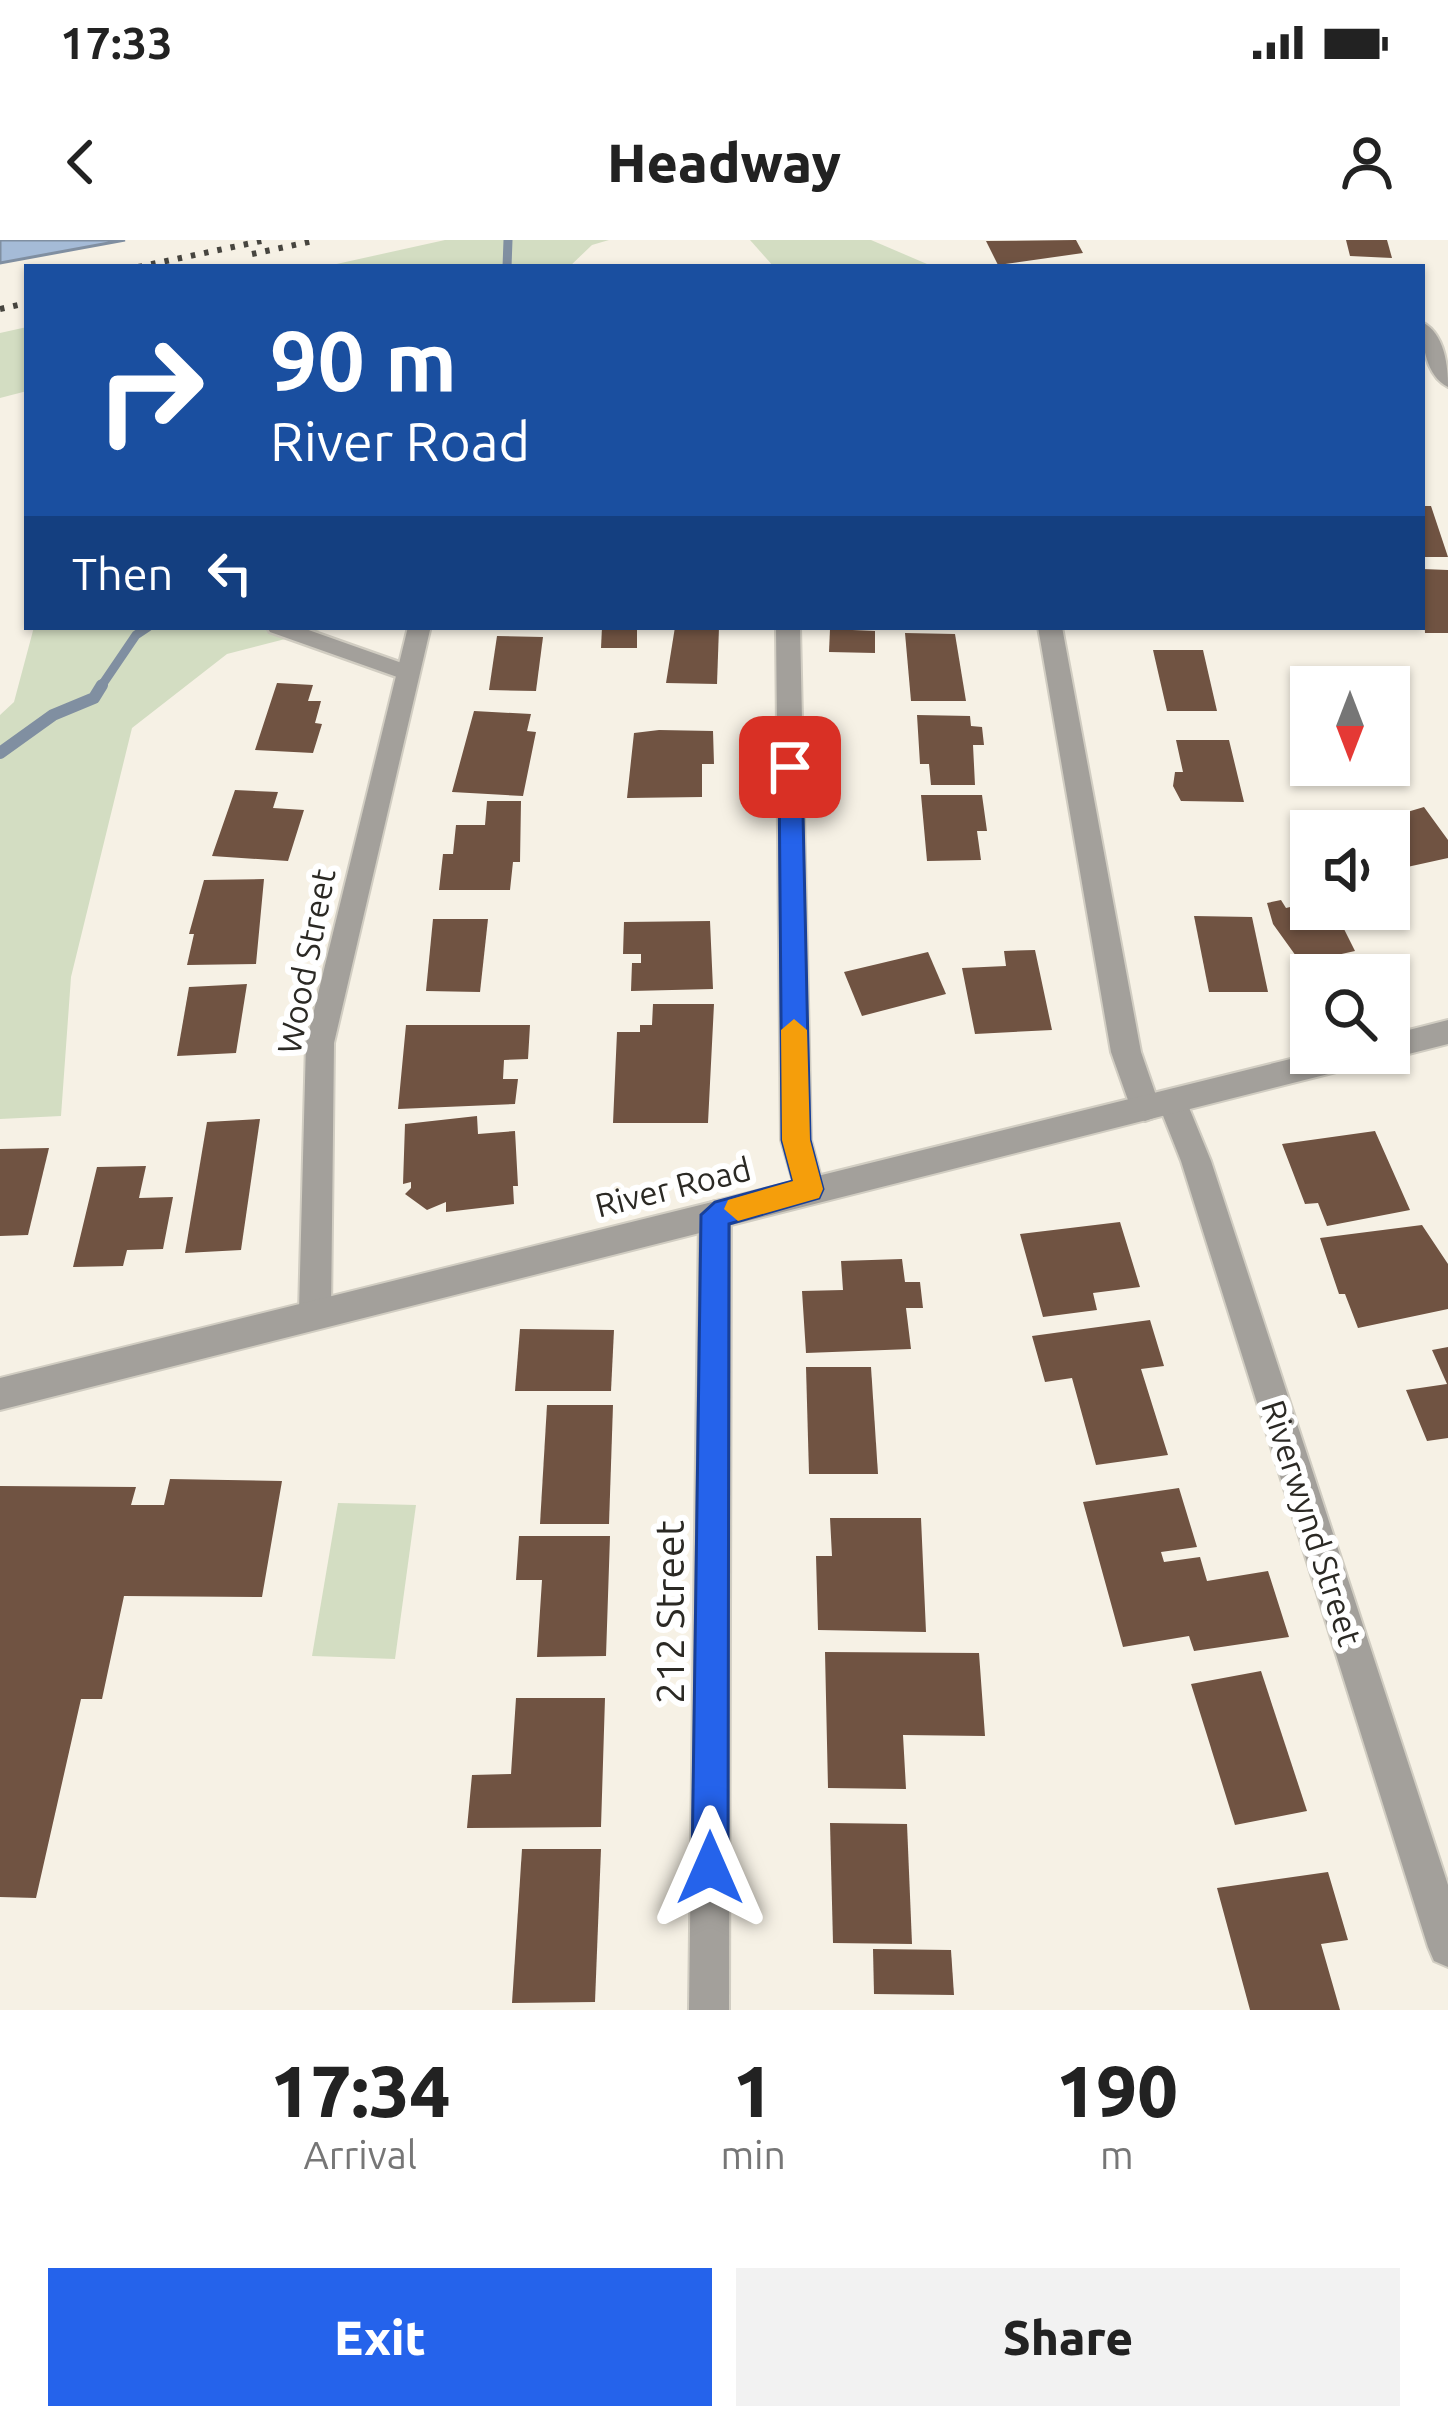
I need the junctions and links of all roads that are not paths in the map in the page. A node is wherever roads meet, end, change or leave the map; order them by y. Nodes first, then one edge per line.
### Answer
1 (1425, 334) edge
2 (1448, 381) edge
3 (286, 630) edge
4 (418, 630) dead end
5 (788, 630) edge
6 (1051, 630) edge
7 (408, 673) junction
8 (1448, 1032) edge
9 (1410, 1042) edge
10 (1290, 1072) edge
11 (1158, 1105) junction
12 (809, 1189) junction
13 (715, 1215) junction
14 (315, 1312) junction
15 (0, 1394) edge
16 (1448, 1947) edge
17 (709, 2010) edge

1 - 2 street
3 - 7 lane
4 - 7 street, Wood Street
5 - 12 street
6 - 11 street, Riverwynd Street
7 - 14 street, Wood Street
8 - 9 street
10 - 11 street, River Road
11 - 12 street, River Road
11 - 16 street, Riverwynd Street
12 - 13 street, River Road
13 - 14 street, River Road
13 - 17 street, 212 Street
14 - 15 street, River Road

